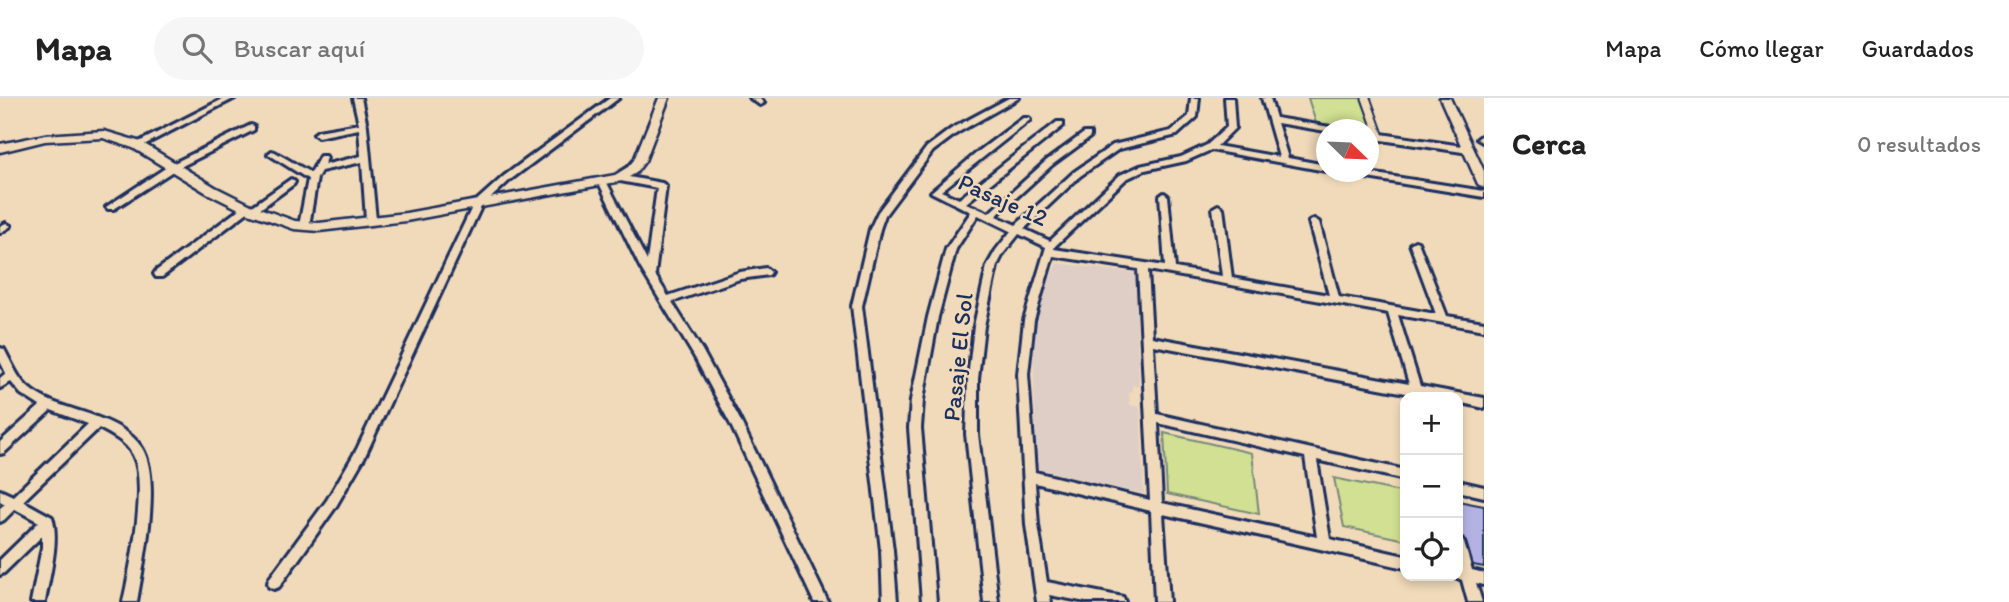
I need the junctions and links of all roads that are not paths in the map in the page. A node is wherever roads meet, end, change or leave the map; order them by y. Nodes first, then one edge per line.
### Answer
1 (231, 98) edge
2 (358, 98) edge
3 (615, 98) edge
4 (664, 98) edge
5 (1015, 98) edge
6 (1195, 98) edge
7 (1229, 98) edge
8 (1266, 98) edge
9 (1366, 98) edge
10 (1445, 98) edge
11 (1026, 120) dead end
12 (1272, 120) junction
13 (1060, 124) dead end
14 (363, 126) junction
15 (1316, 127) edge
16 (251, 128) dead end
17 (318, 134) dead end
18 (1087, 135) dead end
19 (1380, 137) joint
20 (137, 145) junction
21 (1210, 147) junction
22 (0, 148) edge
23 (1469, 150) junction
24 (272, 154) dead end
25 (323, 158) dead end
26 (365, 158) junction
27 (1284, 160) junction
28 (1316, 166) edge
29 (173, 167) junction
30 (319, 169) junction
31 (618, 177) junction
32 (1379, 177) edge
33 (313, 178) junction
34 (602, 181) junction
35 (291, 182) dead end
36 (1484, 184) edge
37 (1484, 194) edge
38 (1164, 196) dead end
39 (960, 203) junction
40 (477, 205) junction
41 (111, 207) dead end
42 (1218, 208) dead end
43 (250, 209) junction
44 (976, 211) junction
45 (990, 217) junction
46 (371, 220) junction
47 (1314, 222) dead end
48 (304, 226) junction
49 (1018, 229) junction
50 (1415, 244) dead end
51 (1050, 248) junction
52 (1143, 266) junction
53 (1170, 271) junction
54 (766, 272) dead end
55 (159, 274) dead end
56 (650, 275) junction
57 (1228, 281) junction
58 (666, 300) junction
59 (1335, 300) junction
60 (1392, 310) junction
61 (1443, 319) junction
62 (1484, 326) edge
63 (1147, 340) junction
64 (1, 355) edge
65 (13, 374) junction
66 (0, 384) edge
67 (1407, 392) edge
68 (1416, 392) edge
69 (1463, 399) edge
70 (1484, 403) edge
71 (49, 405) junction
72 (1151, 417) junction
73 (96, 424) junction
74 (0, 449) edge
75 (1310, 452) junction
76 (1400, 474) edge
77 (1029, 476) junction
78 (1463, 487) edge
79 (1484, 492) edge
80 (0, 495) edge
81 (15, 502) junction
82 (1156, 507) junction
83 (0, 516) edge
84 (48, 521) junction
85 (1324, 544) junction
86 (1400, 561) edge
87 (0, 569) edge
88 (1463, 574) edge
89 (1463, 576) edge
90 (1484, 579) edge
91 (274, 583) dead end
92 (1041, 587) junction
93 (38, 602) edge
94 (130, 602) edge
95 (821, 602) edge
96 (890, 602) edge
97 (929, 602) edge
98 (991, 602) edge
99 (1044, 602) edge
100 (1118, 602) edge
101 (1162, 602) edge
102 (1475, 602) edge

1 - 20 street
2 - 14 street
3 - 40 street
4 - 31 street
5 - 96 street
6 - 49 street, Pasaje El Sol
7 - 21 street
8 - 12 street
9 - 19 street
10 - 23 street
11 - 39 street, Pasaje 12
12 - 15 street
12 - 27 street
13 - 39 street
14 - 17 street
14 - 26 street
16 - 29 street
18 - 45 street
19 - 23 street
20 - 22 street
20 - 29 street
21 - 27 street
21 - 51 street
23 - 36 street
24 - 33 street
25 - 30 street
26 - 30 street
26 - 46 street
27 - 28 street
29 - 41 street
29 - 43 street
30 - 33 street
31 - 34 street
31 - 56 street
32 - 37 street
33 - 48 street
34 - 40 street
34 - 56 street
35 - 43 street
38 - 53 street
39 - 44 street, Pasaje 12
40 - 46 street
40 - 91 street
42 - 57 street
43 - 48 street
43 - 55 street
44 - 45 street, Pasaje 12
44 - 97 street
45 - 49 street, Pasaje 12
46 - 48 street
47 - 59 street
49 - 51 street, Pasaje 12
49 - 98 street, Pasaje El Sol
50 - 61 street
51 - 52 street, Pasaje 12
51 - 77 street
52 - 53 street, Pasaje 12
52 - 63 street
53 - 57 street, Pasaje 12
54 - 58 street
56 - 58 street
57 - 59 street, Pasaje 12
58 - 95 street
59 - 60 street, Pasaje 12
60 - 61 street, Pasaje 12
60 - 68 street
61 - 62 street, Pasaje 12
63 - 67 street
63 - 72 street
64 - 65 street
65 - 66 street
65 - 71 street
69 - 70 street
71 - 73 street
71 - 74 street
72 - 75 street
72 - 82 street
73 - 81 street
73 - 94 street
75 - 76 street
75 - 85 street
77 - 82 street
77 - 92 street
78 - 79 street
80 - 81 street
81 - 83 street
81 - 84 street
82 - 85 street
82 - 101 street
84 - 87 street
84 - 93 street
85 - 86 street
88 - 90 street
89 - 102 street
92 - 99 street
92 - 100 street

